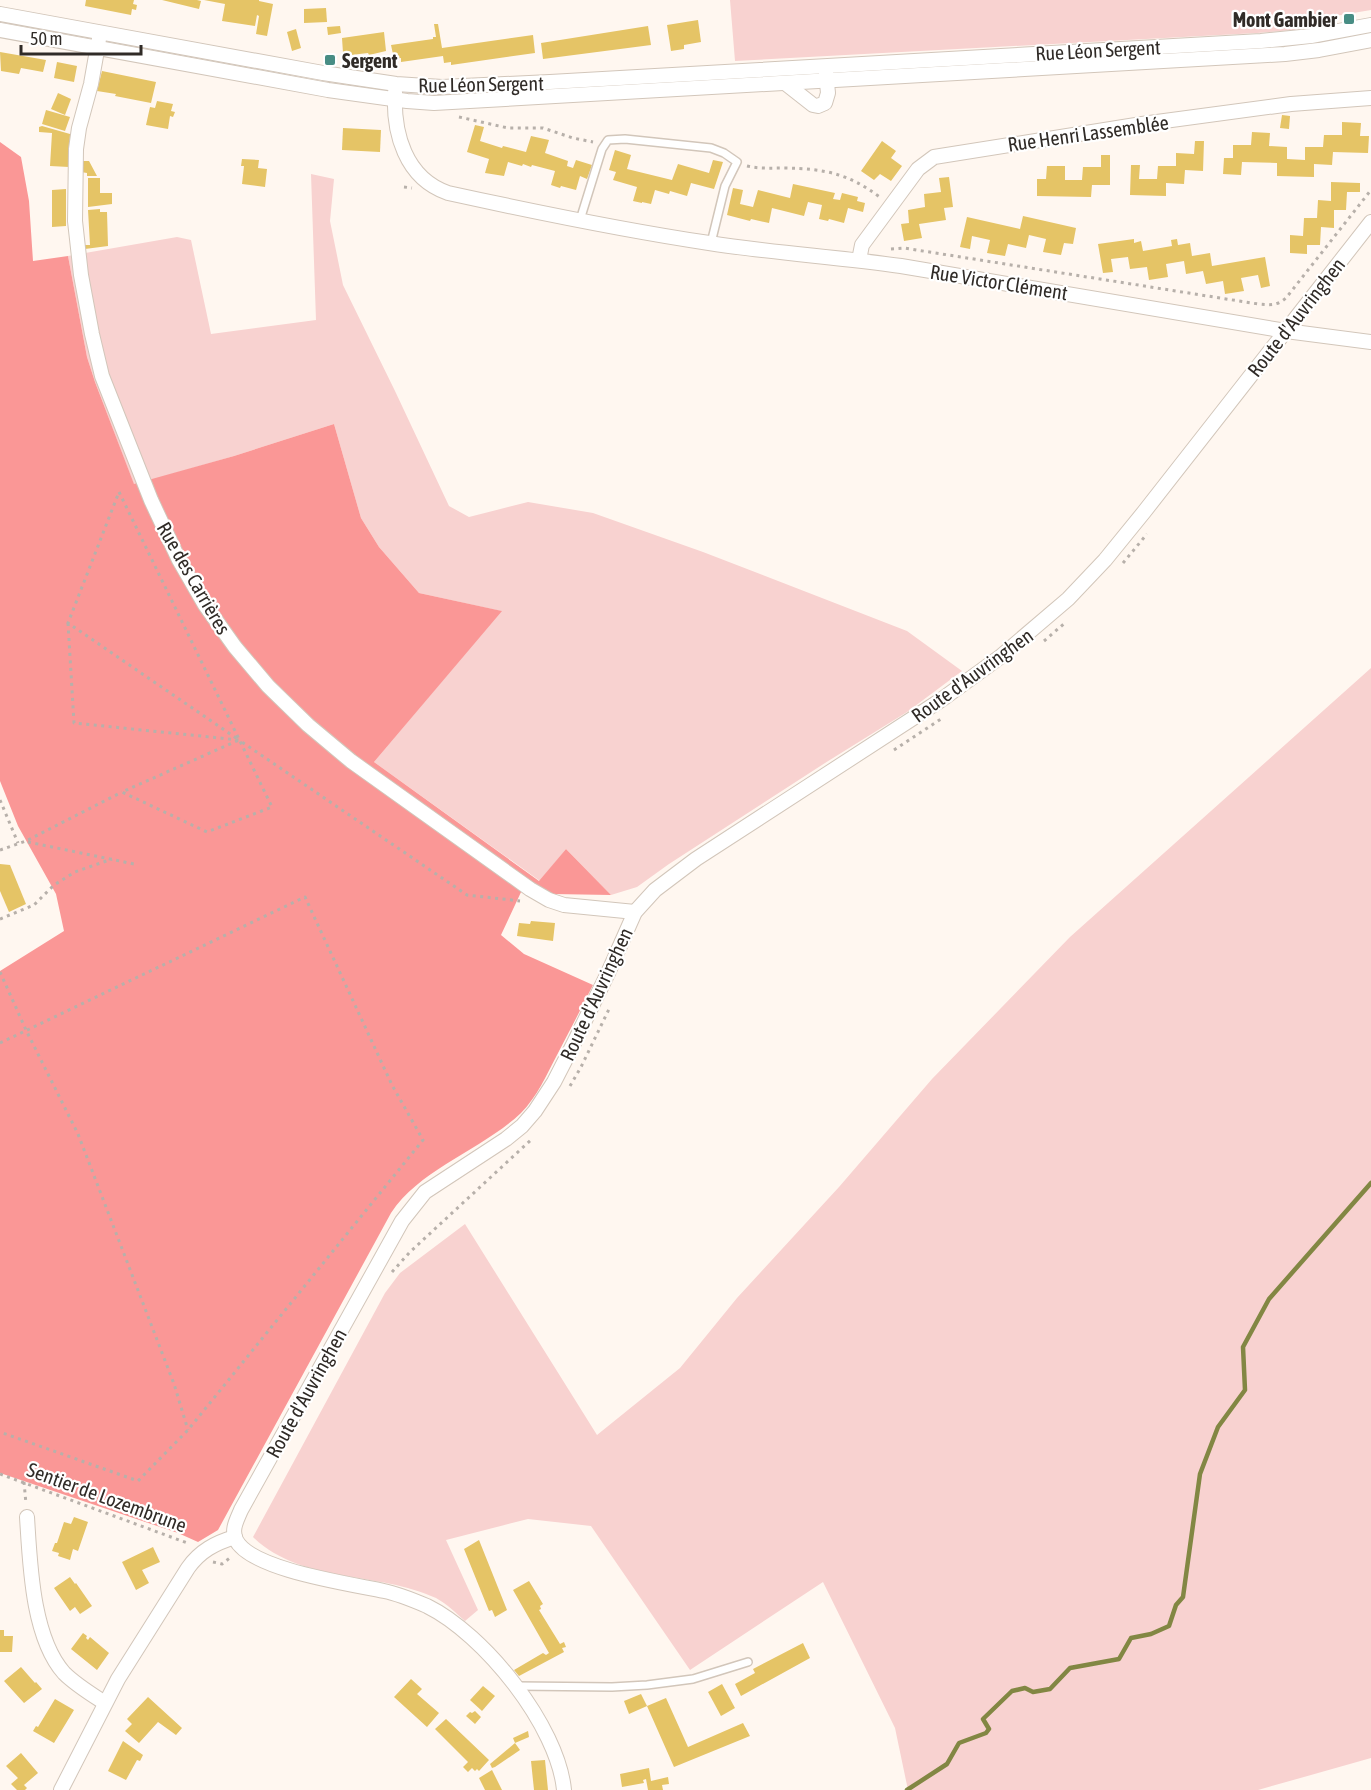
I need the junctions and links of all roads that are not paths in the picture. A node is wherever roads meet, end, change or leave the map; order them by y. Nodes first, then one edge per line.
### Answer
1 (0, 14) edge
2 (1371, 25) edge
3 (0, 30) edge
4 (100, 32) junction
5 (1371, 40) edge
6 (98, 47) junction
7 (824, 66) junction
8 (827, 80) junction
9 (785, 83) junction
10 (396, 84) junction
11 (1371, 98) edge
12 (395, 99) junction
13 (580, 220) junction
14 (1371, 222) edge
15 (711, 243) junction
16 (859, 260) junction
17 (1286, 331) junction
18 (1371, 342) edge
19 (635, 912) junction
20 (27, 1517) road end
21 (235, 1537) junction
22 (748, 1662) dead end
23 (515, 1686) junction
24 (105, 1703) junction
25 (61, 1790) edge
26 (564, 1790) edge

1 - 4 street, Rue Léon Sergent
2 - 7 street, Rue Léon Sergent
3 - 6 street, Rue Léon Sergent
4 - 6 street, Rue des Carrières
4 - 10 street, Rue Léon Sergent
5 - 8 street, Rue Léon Sergent
6 - 12 street, Rue Léon Sergent
6 - 19 street, Rue des Carrières
7 - 8 street
7 - 10 street, Rue Léon Sergent
8 - 9 street, Rue Léon Sergent
8 - 9 street
9 - 12 street, Rue Léon Sergent
10 - 12 street, Rue Victor Clément
11 - 16 street, Rue Henri Lassemblée
12 - 13 street, Rue Victor Clément
13 - 15 street, Rue Victor Clément
13 - 15 lane
14 - 17 street, Route d'Auvringhen
15 - 16 street, Rue Victor Clément
16 - 17 street, Rue Victor Clément
17 - 18 street, Rue Victor Clément
17 - 19 street, Route d'Auvringhen
19 - 21 street, Route d'Auvringhen
20 - 24 street
21 - 23 street
21 - 24 street
22 - 23 lane
23 - 26 street
24 - 25 street

